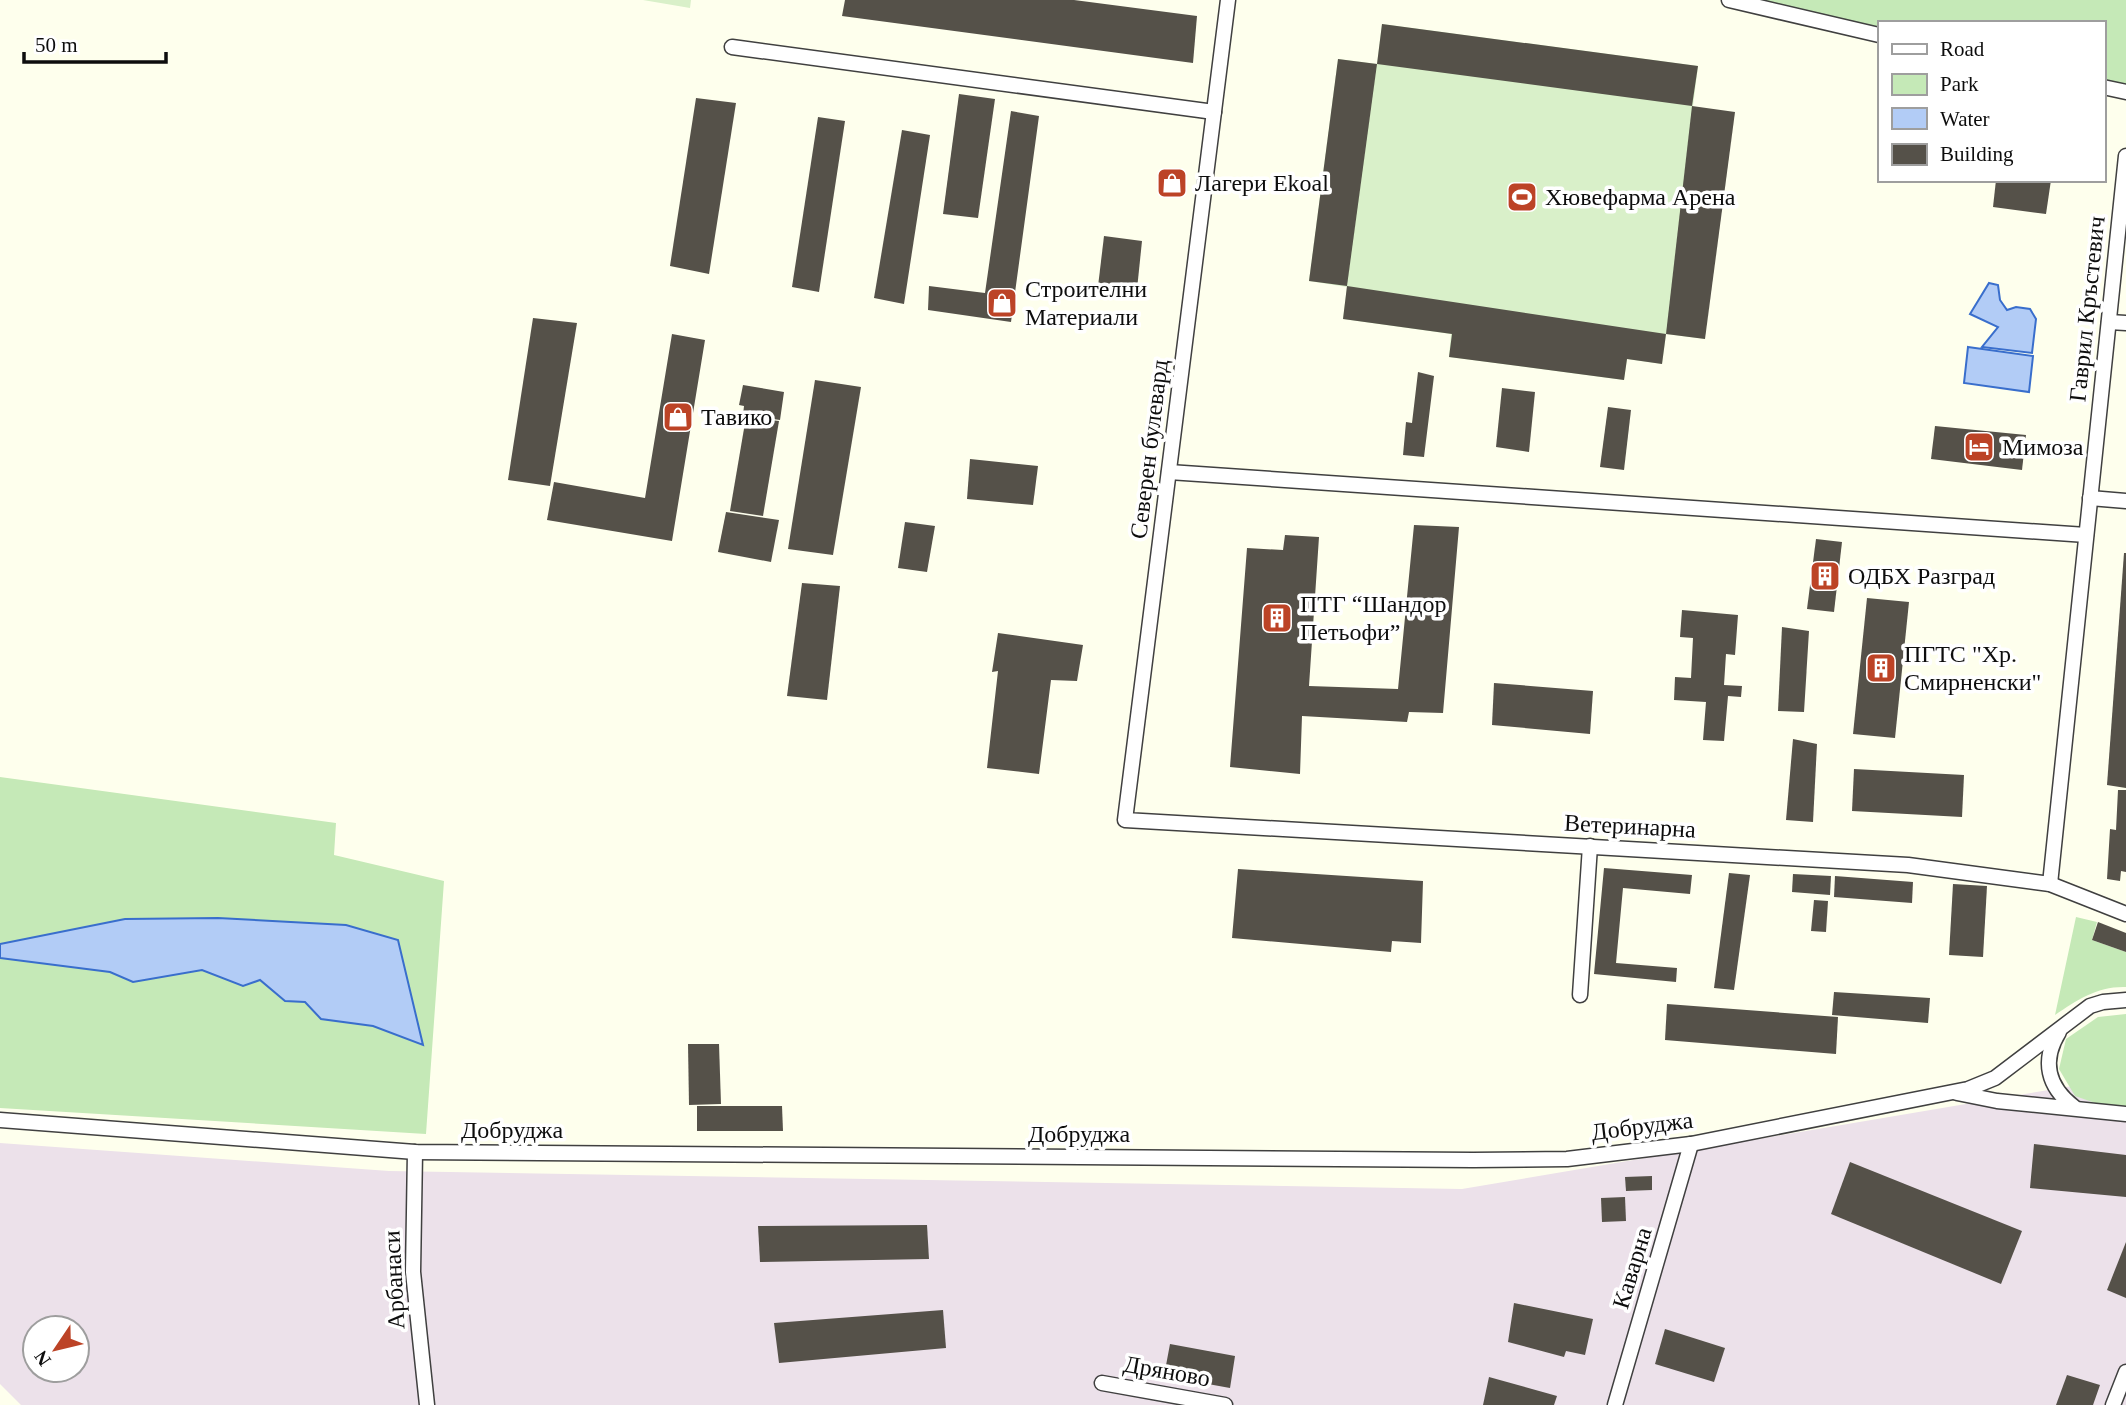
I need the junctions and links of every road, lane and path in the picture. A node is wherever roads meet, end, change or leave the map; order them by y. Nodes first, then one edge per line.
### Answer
1 (1228, 0) edge
2 (1729, 0) edge
3 (1878, 35) edge
4 (732, 47) dead end
5 (2105, 88) edge
6 (2126, 93) edge
7 (1214, 112) junction
8 (2126, 156) edge
9 (2109, 322) junction
10 (2126, 323) edge
11 (1169, 472) junction
12 (2090, 498) junction
13 (2126, 501) edge
14 (2086, 535) junction
15 (1125, 820) joint
16 (1590, 846) junction
17 (2050, 884) junction
18 (2126, 914) edge
19 (1580, 995) dead end
20 (2126, 1000) edge
21 (2063, 1026) junction
22 (1954, 1092) junction
23 (2074, 1107) junction
24 (2126, 1114) edge
25 (0, 1120) edge
26 (1691, 1144) junction
27 (415, 1152) junction
28 (2126, 1372) edge
29 (1101, 1382) dead end
30 (426, 1405) edge
31 (1225, 1405) edge
32 (1615, 1405) edge
33 (2113, 1405) edge

1 - 7 street, Северен булевард
2 - 3 street
4 - 7 street
5 - 6 street
7 - 11 street, Северен булевард
8 - 9 street, Гаврил Кръстевич
9 - 10 street
9 - 12 street, Гаврил Кръстевич
11 - 14 street
11 - 15 street, Северен булевард
12 - 13 street
12 - 14 street, Гаврил Кръстевич
14 - 17 street, Гаврил Кръстевич
15 - 16 street, Ветеринарна
16 - 17 street, Ветеринарна
16 - 19 street
17 - 18 street, Ветеринарна
20 - 21 street, Добруджа
21 - 22 street, Добруджа
21 - 23 street
22 - 23 street
22 - 26 street, Добруджа
23 - 24 street
25 - 27 street, Добруджа
26 - 27 street, Добруджа
26 - 32 street, Каварна
27 - 30 street, Арбанаси
28 - 33 street
29 - 31 street, Дряново

